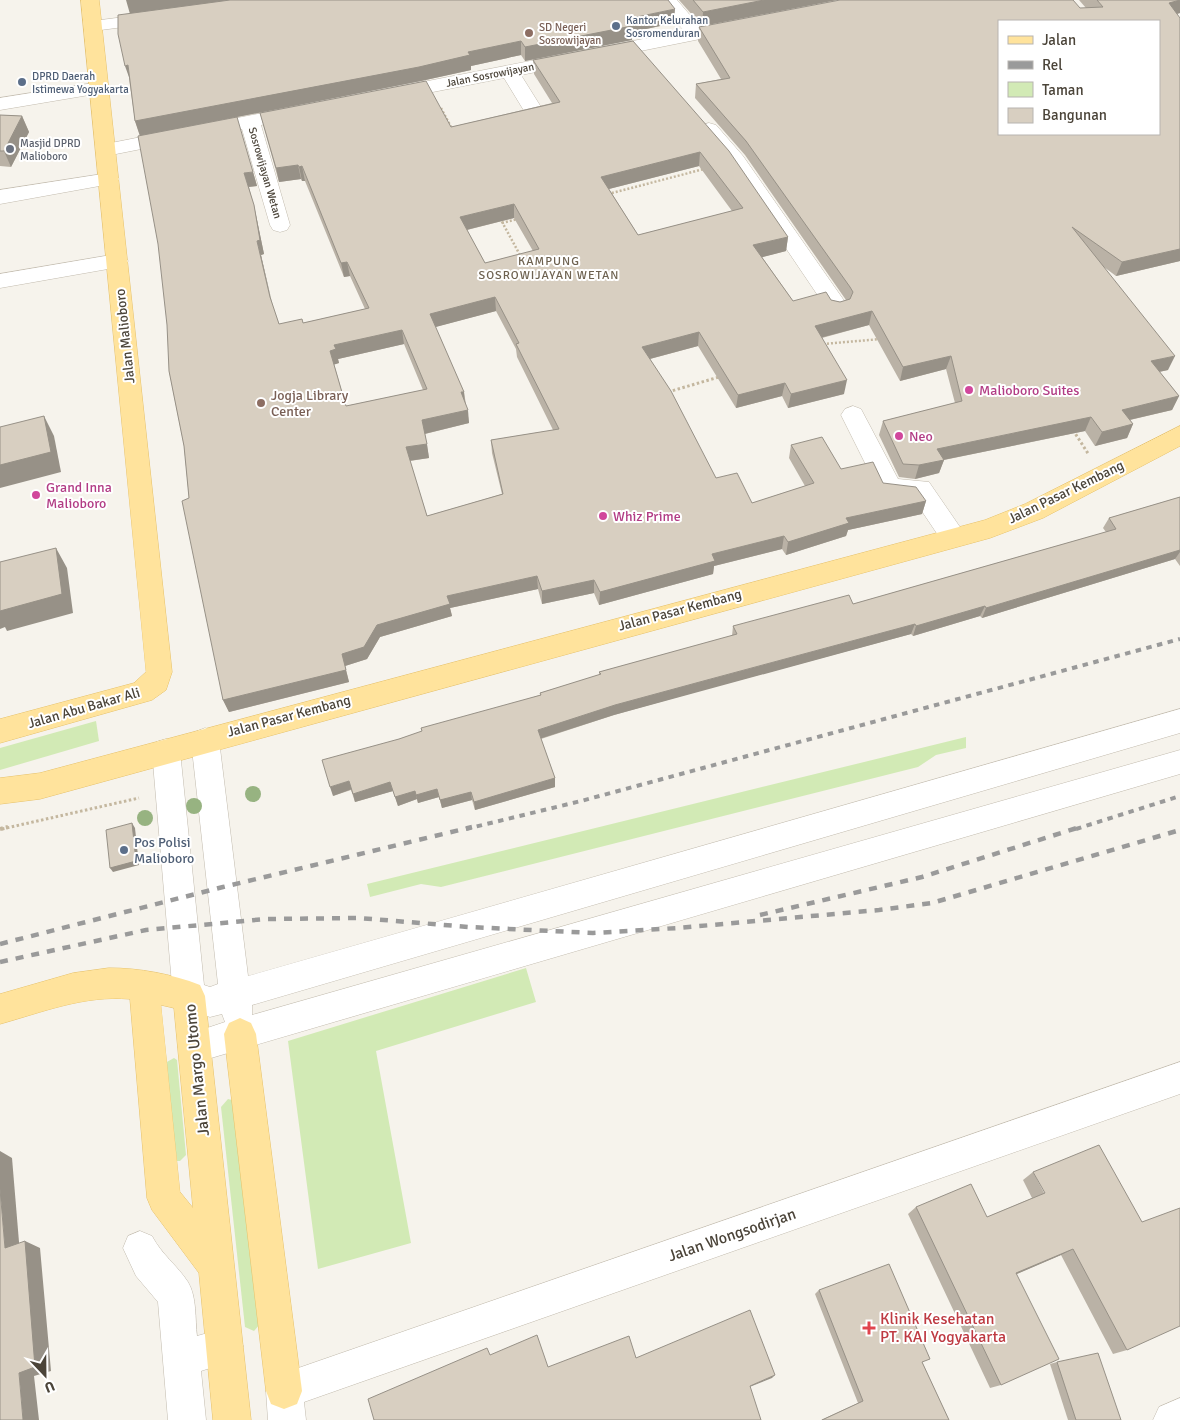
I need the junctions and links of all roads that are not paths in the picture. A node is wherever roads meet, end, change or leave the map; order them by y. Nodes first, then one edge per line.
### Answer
1 (90, 0) edge
2 (667, 0) edge
3 (174, 16) edge
4 (754, 24) edge
5 (93, 26) junction
6 (697, 34) junction
7 (509, 71) junction
8 (100, 88) junction
9 (373, 98) edge
10 (0, 104) edge
11 (316, 109) edge
12 (536, 115) edge
13 (697, 115) edge
14 (250, 122) junction
15 (106, 150) junction
16 (109, 179) junction
17 (0, 197) edge
18 (280, 225) dead end
19 (117, 261) junction
20 (0, 281) edge
21 (837, 307) edge
22 (853, 415) dead end
23 (1180, 435) edge
24 (953, 537) junction
25 (159, 672) joint
26 (1180, 721) edge
27 (0, 731) edge
28 (205, 740) junction
29 (1091, 747) junction
30 (166, 751) junction
31 (1180, 762) edge
32 (1112, 782) junction
33 (0, 790) edge
34 (920, 796) junction
35 (938, 832) junction
36 (697, 861) junction
37 (712, 898) junction
38 (144, 986) junction
39 (212, 998) junction
40 (0, 1009) edge
41 (240, 1034) junction
42 (194, 1047) junction
43 (1180, 1078) edge
44 (140, 1248) dead end
45 (217, 1267) junction
46 (225, 1346) junction
47 (181, 1359) junction
48 (285, 1406) edge
49 (1180, 1417) edge
50 (187, 1420) edge
51 (232, 1420) edge
52 (1172, 1420) edge

1 - 5 main road, Jalan Malioboro
2 - 6 street
3 - 5 street
4 - 6 street, Jalan Sosrowijayan
5 - 8 main road, Jalan Malioboro
6 - 7 street, Jalan Sosrowijayan
7 - 9 street, Jalan Sosrowijayan
7 - 12 street
8 - 10 street
8 - 15 main road, Jalan Malioboro
11 - 14 street
13 - 21 street
14 - 15 street
14 - 18 street, Sosrowijayan Wetan
15 - 16 main road, Jalan Malioboro
16 - 17 street
16 - 19 main road, Jalan Malioboro
19 - 20 street
19 - 25 main road, Jalan Malioboro
22 - 24 street
23 - 24 main road, Jalan Pasar Kembang
24 - 28 main road, Jalan Pasar Kembang
25 - 27 main road, Jalan Abu Bakar Ali
26 - 29 street
28 - 30 main road, Jalan Pasar Kembang
28 - 39 street
29 - 32 street
29 - 34 street
30 - 33 main road
30 - 39 street
31 - 32 street
32 - 35 street
34 - 35 street
34 - 36 street
35 - 37 street
36 - 37 street
36 - 39 street
37 - 41 street
38 - 39 main road
38 - 40 main road
38 - 45 main road
39 - 41 street, Jalan Margo Utomo
39 - 42 main road, Jalan Margo Utomo
41 - 42 street
41 - 48 main road, Jalan Margo Utomo
42 - 45 main road, Jalan Margo Utomo
43 - 48 street, Jalan Wongsodirjan
44 - 47 street
45 - 46 main road, Jalan Margo Utomo
46 - 47 street
46 - 51 main road, Jalan Margo Utomo
47 - 50 street
49 - 52 street

